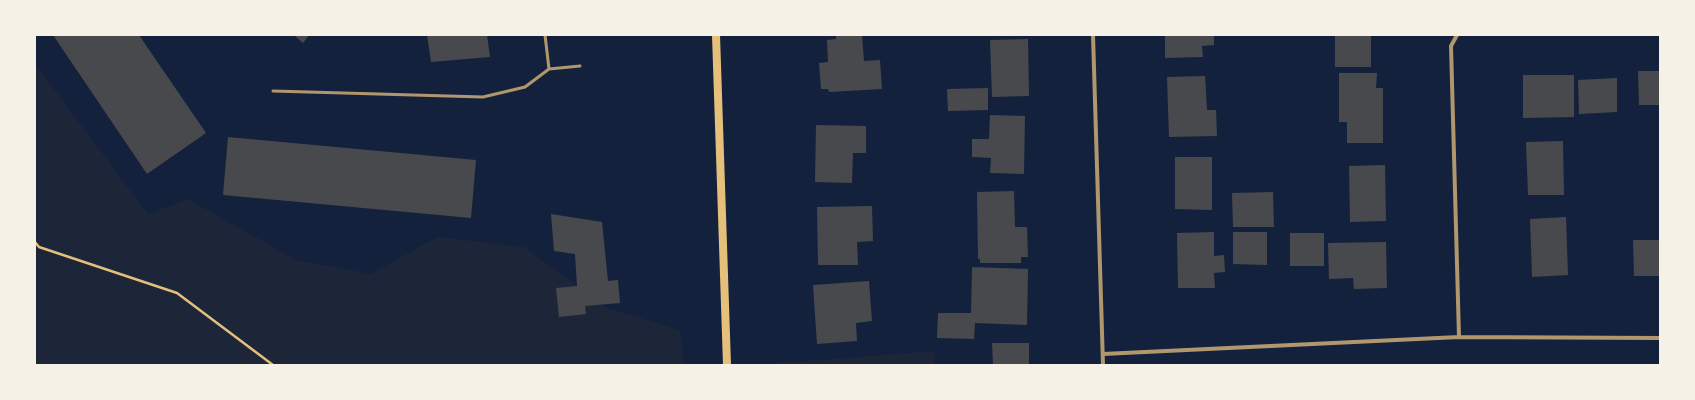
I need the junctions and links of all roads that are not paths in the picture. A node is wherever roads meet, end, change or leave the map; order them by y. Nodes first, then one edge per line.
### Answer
1 (545, 35) edge
2 (716, 35) edge
3 (1093, 35) edge
4 (1457, 35) edge
5 (580, 66) dead end
6 (549, 69) junction
7 (273, 91) dead end
8 (1459, 337) junction
9 (1660, 338) edge
10 (1103, 354) junction
11 (727, 365) edge
12 (1103, 365) edge

1 - 6 lane
2 - 11 main road
3 - 10 street
4 - 8 street
5 - 6 lane
6 - 7 lane
8 - 9 street
8 - 10 street
10 - 12 street

